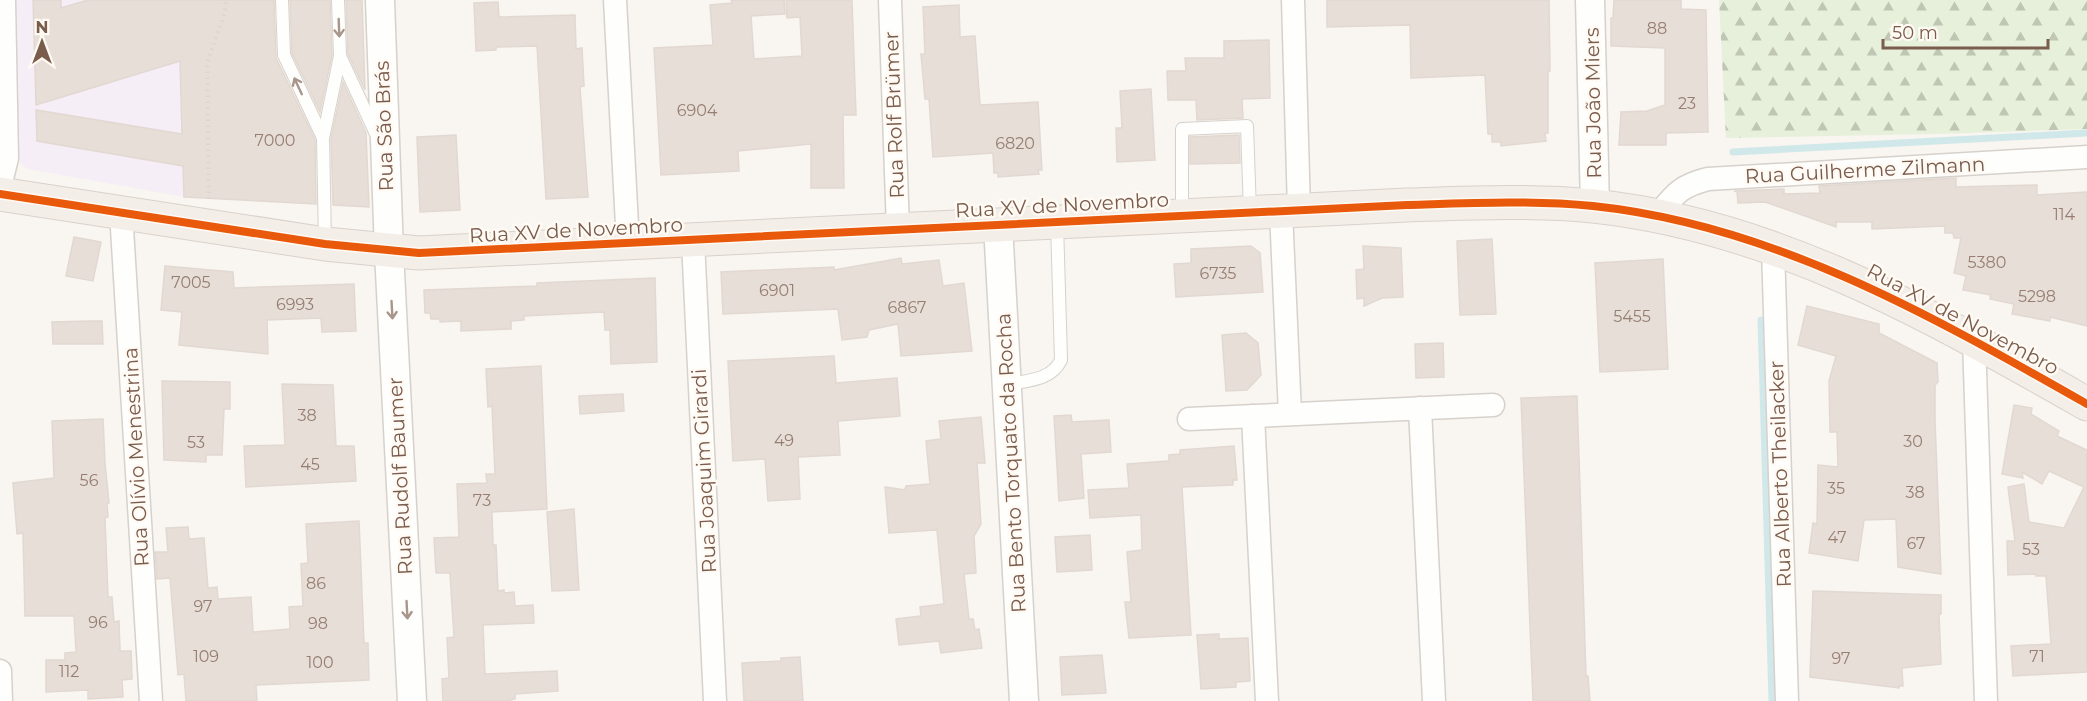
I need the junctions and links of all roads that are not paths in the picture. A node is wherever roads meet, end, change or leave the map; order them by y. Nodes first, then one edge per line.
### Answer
1 (4, 0) edge
2 (282, 0) edge
3 (338, 0) edge
4 (380, 0) edge
5 (615, 0) edge
6 (890, 0) edge
7 (1293, 0) edge
8 (1590, 0) edge
9 (340, 56) junction
10 (323, 138) junction
11 (385, 152) junction
12 (2087, 157) edge
13 (0, 187) edge
14 (0, 194) edge
15 (1595, 207) junction
16 (121, 212) junction
17 (1277, 212) junction
18 (1182, 216) junction
19 (1658, 216) junction
20 (1057, 222) junction
21 (998, 225) junction
22 (898, 230) junction
23 (693, 241) junction
24 (325, 244) junction
25 (628, 244) junction
26 (1773, 248) junction
27 (389, 252) junction
28 (1974, 340) junction
29 (1006, 385) junction
30 (2087, 404) edge
31 (1493, 405) dead end
32 (1420, 408) junction
33 (1290, 414) junction
34 (1253, 416) junction
35 (1189, 419) dead end
36 (0, 671) edge
37 (0, 690) edge
38 (1, 701) edge
39 (151, 701) edge
40 (411, 701) edge
41 (715, 701) edge
42 (1024, 701) edge
43 (1267, 701) edge
44 (1434, 701) edge
45 (1787, 701) edge
46 (1986, 701) edge

1 - 13 street
10 -> 2 lane
3 -> 9 lane
4 - 11 street, Rua São Brás
5 - 25 street
6 - 22 street, Rua Rolf Brümer
7 - 17 street
8 - 15 street, Rua João Miers
9 - 10 lane
9 - 11 lane
10 - 24 lane
11 - 27 street, Rua São Brás
12 - 19 street, Rua Guilherme Zilmann
14 - 16 main road, Rua XV de Novembro
15 - 17 main road, Rua XV de Novembro
15 - 19 main road, Rua XV de Novembro
16 - 24 main road, Rua XV de Novembro
16 - 39 street, Rua Olívio Menestrina
17 - 18 main road, Rua XV de Novembro
17 - 18 lane
17 - 33 street
18 - 20 main road, Rua XV de Novembro
19 - 26 main road, Rua XV de Novembro
20 - 21 main road, Rua XV de Novembro
20 - 29 lane
21 - 22 main road, Rua XV de Novembro
21 - 29 street, Rua Bento Torquato da Rocha
22 - 23 main road, Rua XV de Novembro
23 - 25 main road, Rua XV de Novembro
23 - 41 street, Rua Joaquim Girardi
24 - 27 main road, Rua XV de Novembro
25 - 27 main road, Rua XV de Novembro
26 - 28 main road, Rua XV de Novembro
26 - 45 street, Rua Alberto Theilacker
27 -> 40 street, Rua Rudolf Baumer
28 - 30 main road, Rua XV de Novembro
28 - 46 street
29 - 42 street, Rua Bento Torquato da Rocha
31 - 32 street
32 - 33 street
32 - 44 street
33 - 34 street
34 - 35 street
34 - 43 street
36 - 37 street
37 - 38 street

